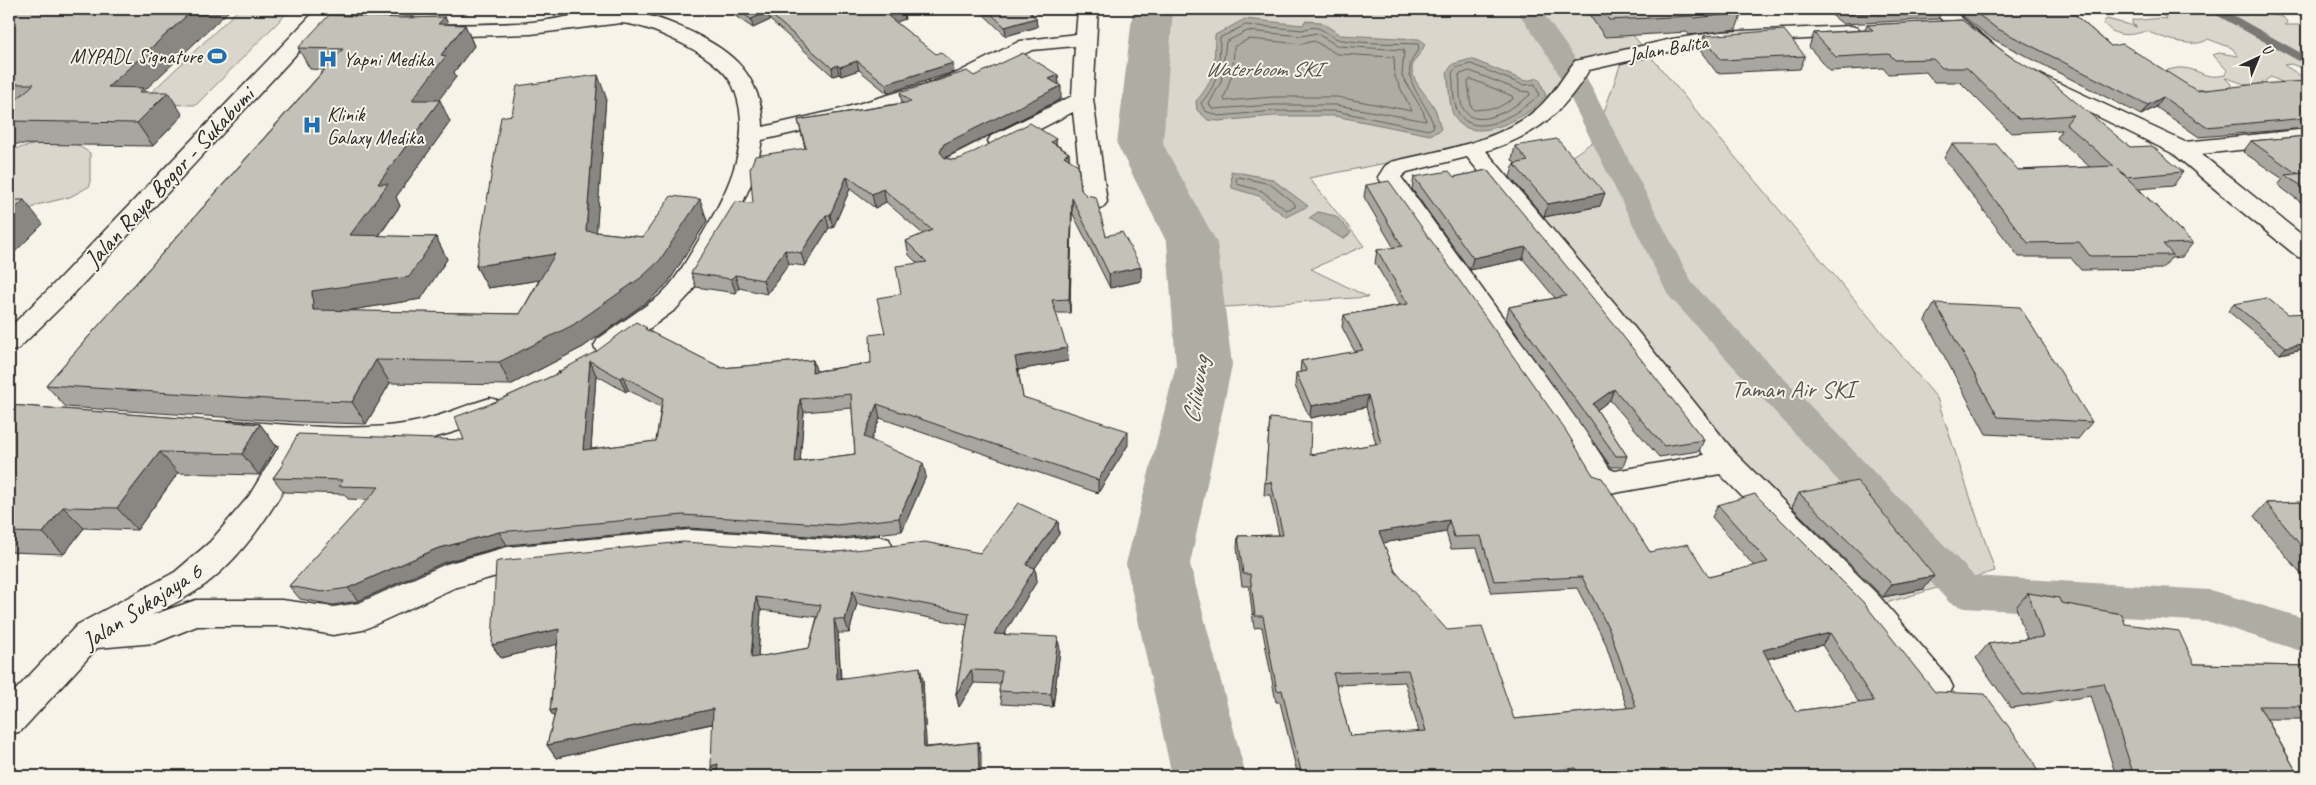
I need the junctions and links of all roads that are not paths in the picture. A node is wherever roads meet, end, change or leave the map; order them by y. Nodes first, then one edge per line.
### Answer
1 (1088, 9) edge
2 (1940, 9) edge
3 (334, 18) edge
4 (1958, 26) junction
5 (1928, 27) edge
6 (403, 30) edge
7 (1868, 31) edge
8 (1085, 40) junction
9 (1082, 99) junction
10 (753, 136) junction
11 (2307, 136) edge
12 (1472, 148) junction
13 (2182, 149) junction
14 (980, 151) edge
15 (1095, 202) edge
16 (2307, 251) edge
17 (9, 343) edge
18 (585, 360) edge
19 (513, 397) edge
20 (212, 429) edge
21 (299, 435) junction
22 (1726, 462) junction
23 (905, 545) edge
24 (89, 635) junction
25 (1936, 687) dead end
26 (9, 720) edge

1 - 8 main road
2 - 4 main road
3 - 17 main road, Jalan Raya Bogor - Sukabumi
4 - 5 main road
4 - 13 main road
6 - 10 main road
7 - 12 main road, Jalan Balita
8 - 9 main road
8 - 10 main road
9 - 14 main road
9 - 15 main road
10 - 18 main road
11 - 13 main road
12 - 22 main road
12 - 22 main road, Jalan Balita
13 - 16 main road
19 - 21 main road
20 - 21 main road
21 - 24 main road, Jalan Sukajaya 6
22 - 25 main road
23 - 24 main road
24 - 26 main road, Jalan Sukajaya 6

